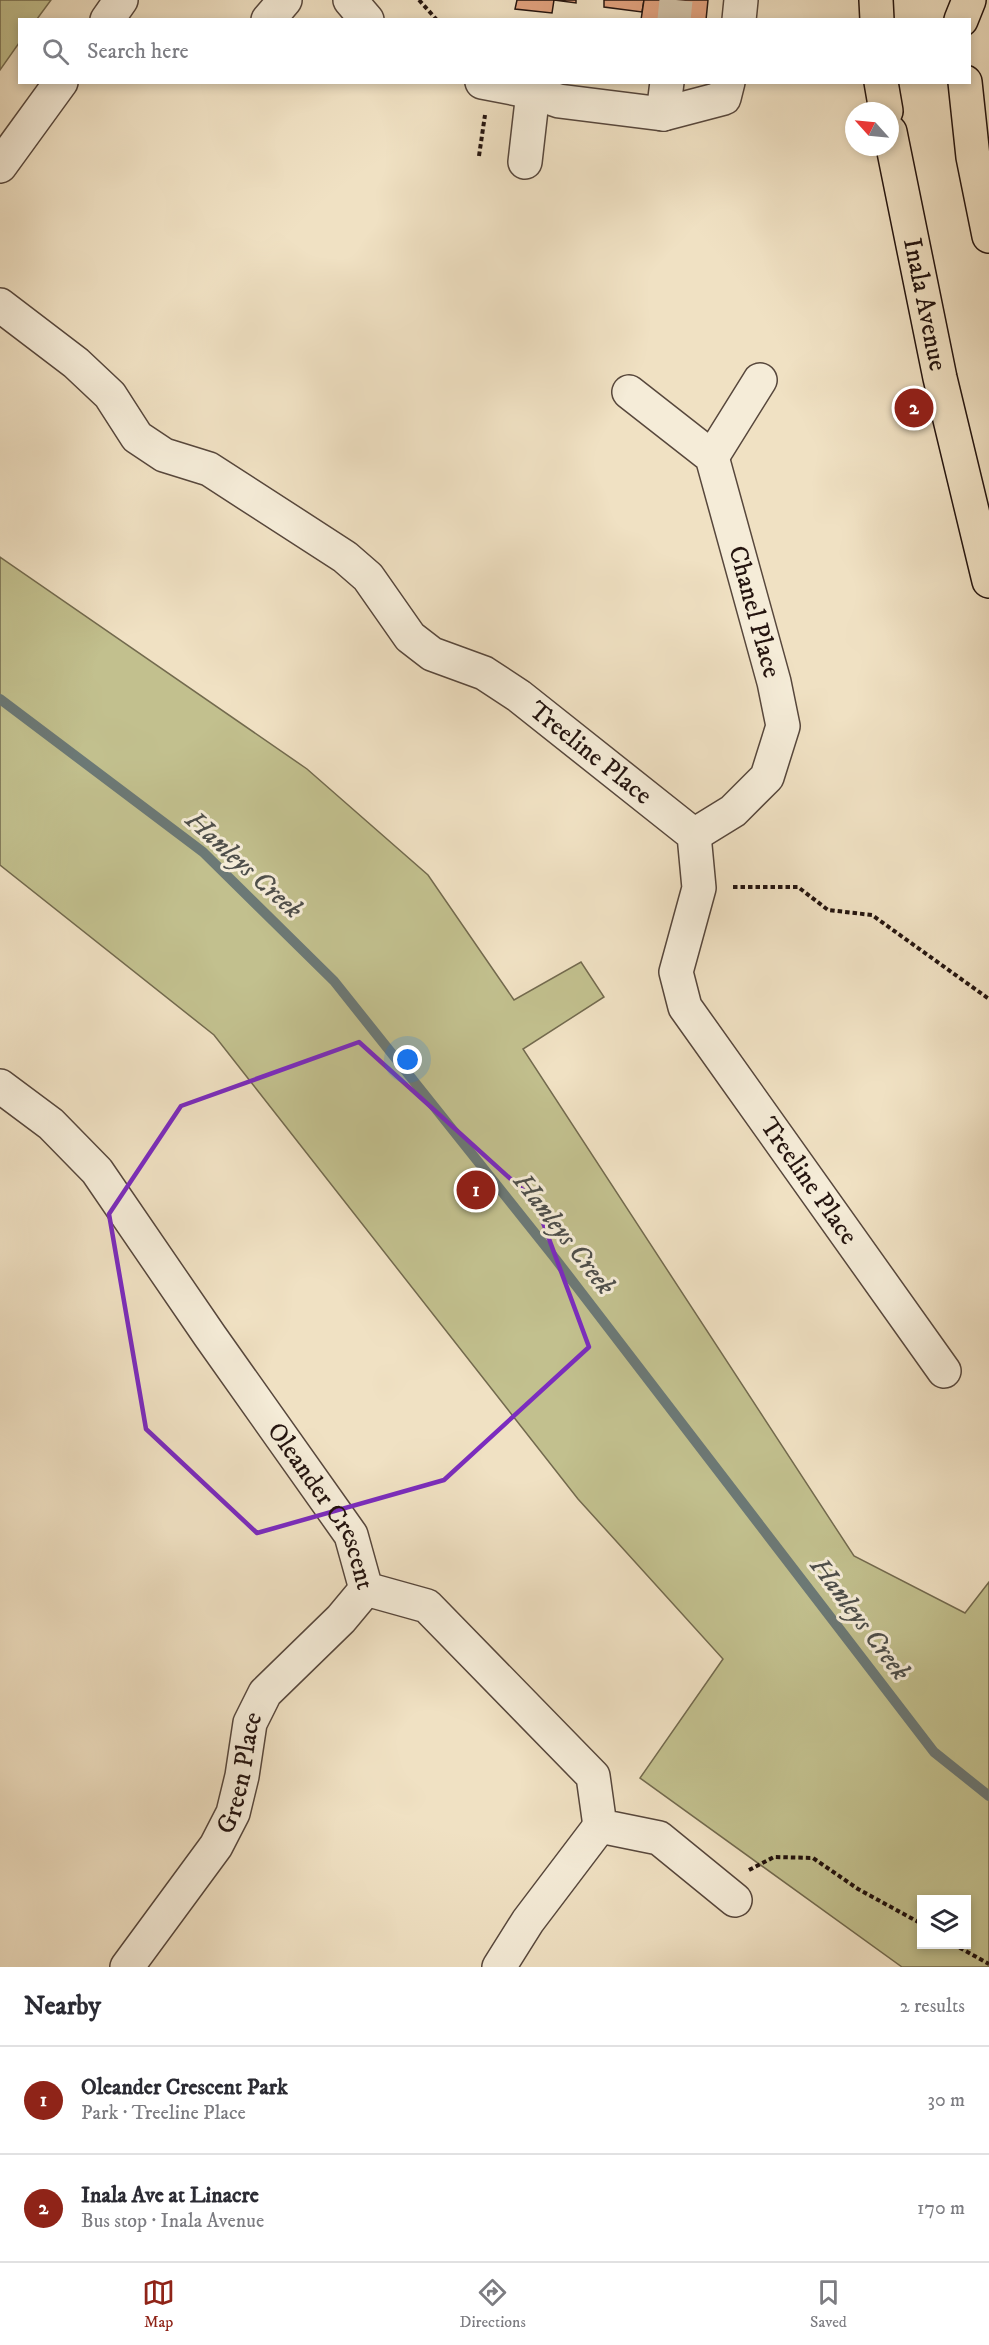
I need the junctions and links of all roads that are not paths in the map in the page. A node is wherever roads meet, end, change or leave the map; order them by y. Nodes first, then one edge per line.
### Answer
1 (121, 0) edge
2 (285, 0) edge
3 (350, 0) edge
4 (741, 0) edge
5 (876, 0) edge
6 (957, 0) edge
7 (969, 0) edge
8 (108, 18) edge
9 (270, 18) edge
10 (365, 18) edge
11 (739, 18) edge
12 (878, 18) edge
13 (960, 18) edge
14 (961, 18) edge
15 (60, 84) edge
16 (492, 84) edge
17 (728, 84) edge
18 (881, 84) edge
19 (965, 84) edge
20 (533, 92) junction
21 (665, 98) edge
22 (884, 102) edge
23 (895, 156) edge
24 (525, 162) dead end
25 (0, 166) edge
26 (989, 236) edge
27 (0, 306) edge
28 (760, 380) dead end
29 (628, 392) dead end
30 (712, 457) junction
31 (989, 581) edge
32 (694, 835) junction
33 (0, 1086) edge
34 (944, 1371) dead end
35 (366, 1589) junction
36 (600, 1826) junction
37 (735, 1900) road end
38 (127, 1967) edge
39 (499, 1967) edge

1 - 8 street
2 - 9 street
3 - 10 street
4 - 11 street
5 - 12 main road
6 - 13 main road
7 - 14 main road
15 - 25 street
16 - 20 street
17 - 21 street
18 - 22 main road
19 - 26 main road
20 - 21 street
20 - 24 street
23 - 31 main road, Inala Avenue
27 - 32 street, Treeline Place
28 - 30 street
29 - 30 street
30 - 32 street, Chanel Place
32 - 34 street, Treeline Place
33 - 35 street, Oleander Crescent
35 - 36 street, Oleander Crescent
35 - 38 street, Green Place
36 - 37 street
36 - 39 street

